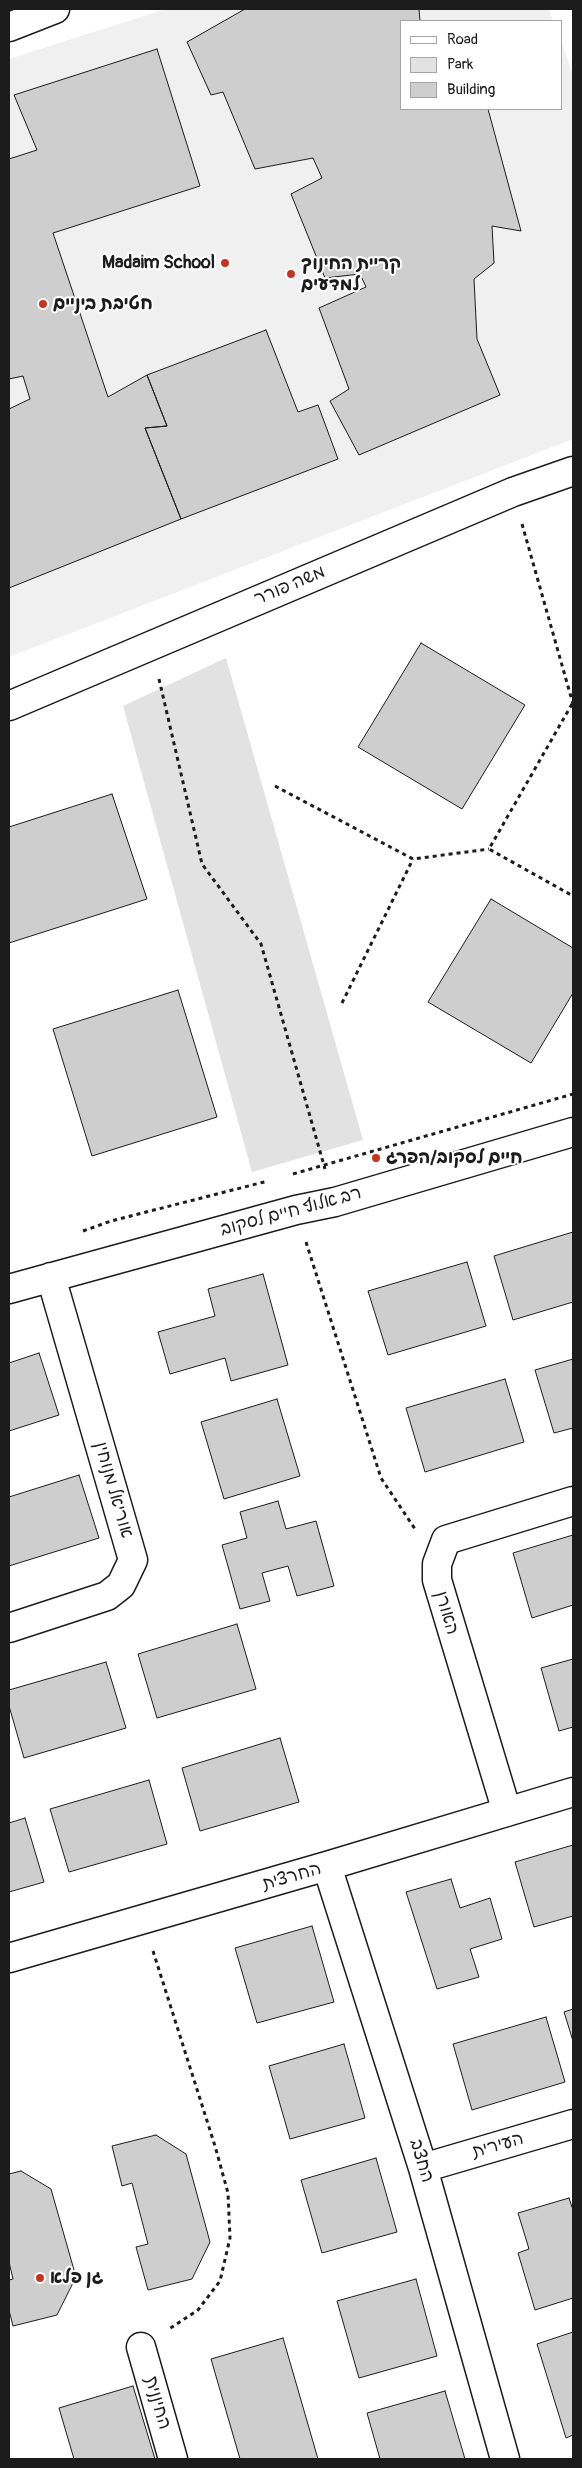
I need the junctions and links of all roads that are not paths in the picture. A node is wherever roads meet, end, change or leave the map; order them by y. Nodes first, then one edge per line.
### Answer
1 (55, 9) edge
2 (9, 28) edge
3 (573, 471) edge
4 (9, 706) edge
5 (573, 1132) edge
6 (51, 1277) junction
7 (9, 1290) edge
8 (573, 1501) edge
9 (9, 1628) edge
10 (573, 1792) edge
11 (507, 1812) junction
12 (327, 1866) junction
13 (9, 1958) edge
14 (573, 2124) edge
15 (423, 2168) junction
16 (141, 2347) road end
17 (173, 2459) edge
18 (505, 2459) edge

1 - 2 street
3 - 4 street, משה פורר
5 - 6 street, רב אלוף חיים לסקוב
6 - 7 street, רב אלוף חיים לסקוב
6 - 9 street, אוריאל מנוחין
8 - 11 street, האורן
10 - 11 street, החרצית
11 - 12 street, החרצית
12 - 13 street, החרצית
12 - 15 street, החצב
14 - 15 street, העירית
15 - 18 street, החצב
16 - 17 street, החיננית

